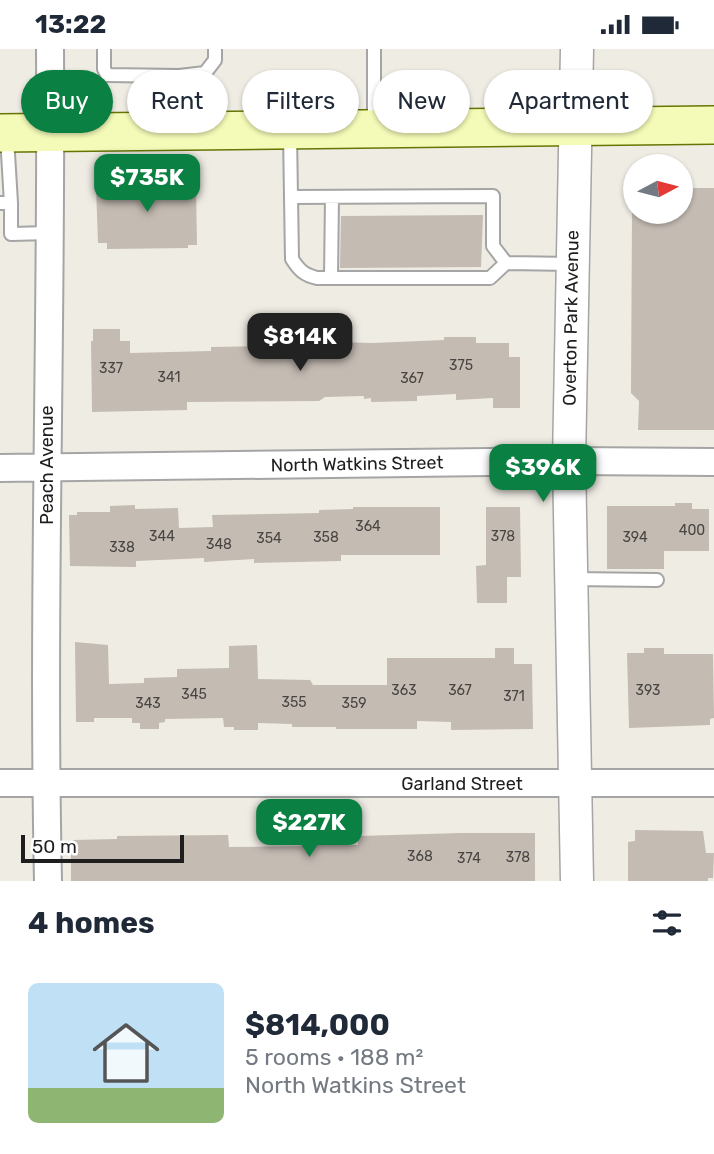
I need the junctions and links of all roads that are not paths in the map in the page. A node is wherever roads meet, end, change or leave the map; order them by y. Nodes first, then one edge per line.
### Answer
1 (50, 49) edge
2 (104, 49) edge
3 (215, 49) edge
4 (374, 49) edge
5 (577, 49) edge
6 (50, 70) edge
7 (207, 70) edge
8 (374, 70) edge
9 (576, 70) edge
10 (127, 75) edge
11 (714, 125) edge
12 (653, 126) edge
13 (3, 133) edge
14 (21, 133) edge
15 (51, 133) edge
16 (290, 133) edge
17 (575, 133) edge
18 (291, 197) junction
19 (332, 197) junction
20 (6, 203) edge
21 (49, 233) junction
22 (506, 263) junction
23 (572, 264) junction
24 (331, 278) junction
25 (569, 461) junction
26 (714, 462) edge
27 (0, 468) edge
28 (46, 468) junction
29 (571, 579) junction
30 (657, 580) dead end
31 (0, 783) edge
32 (46, 783) junction
33 (714, 783) edge
34 (574, 784) junction
35 (48, 881) edge
36 (577, 881) edge

1 - 6 street, Peach Avenue
2 - 10 lane
3 - 7 lane
4 - 8 lane
5 - 9 street, Overton Park Avenue
11 - 12 main road
13 - 14 main road
13 - 20 lane
15 - 21 street, Peach Avenue
16 - 18 lane
17 - 23 street, Overton Park Avenue
18 - 19 lane
18 - 24 lane
19 - 22 lane
19 - 24 lane
20 - 21 lane
21 - 28 street, Peach Avenue
22 - 23 lane
22 - 24 lane
23 - 25 street, Overton Park Avenue
25 - 26 street, North Watkins Street
25 - 28 street, North Watkins Street
25 - 29 street, Overton Park Avenue
27 - 28 street, North Watkins Street
28 - 32 street, Peach Avenue
29 - 30 lane
29 - 34 street, Overton Park Avenue
31 - 32 street, Garland Street
32 - 34 street, Garland Street
32 - 35 street, Peach Avenue
33 - 34 street, Garland Street
34 - 36 street, Overton Park Avenue

